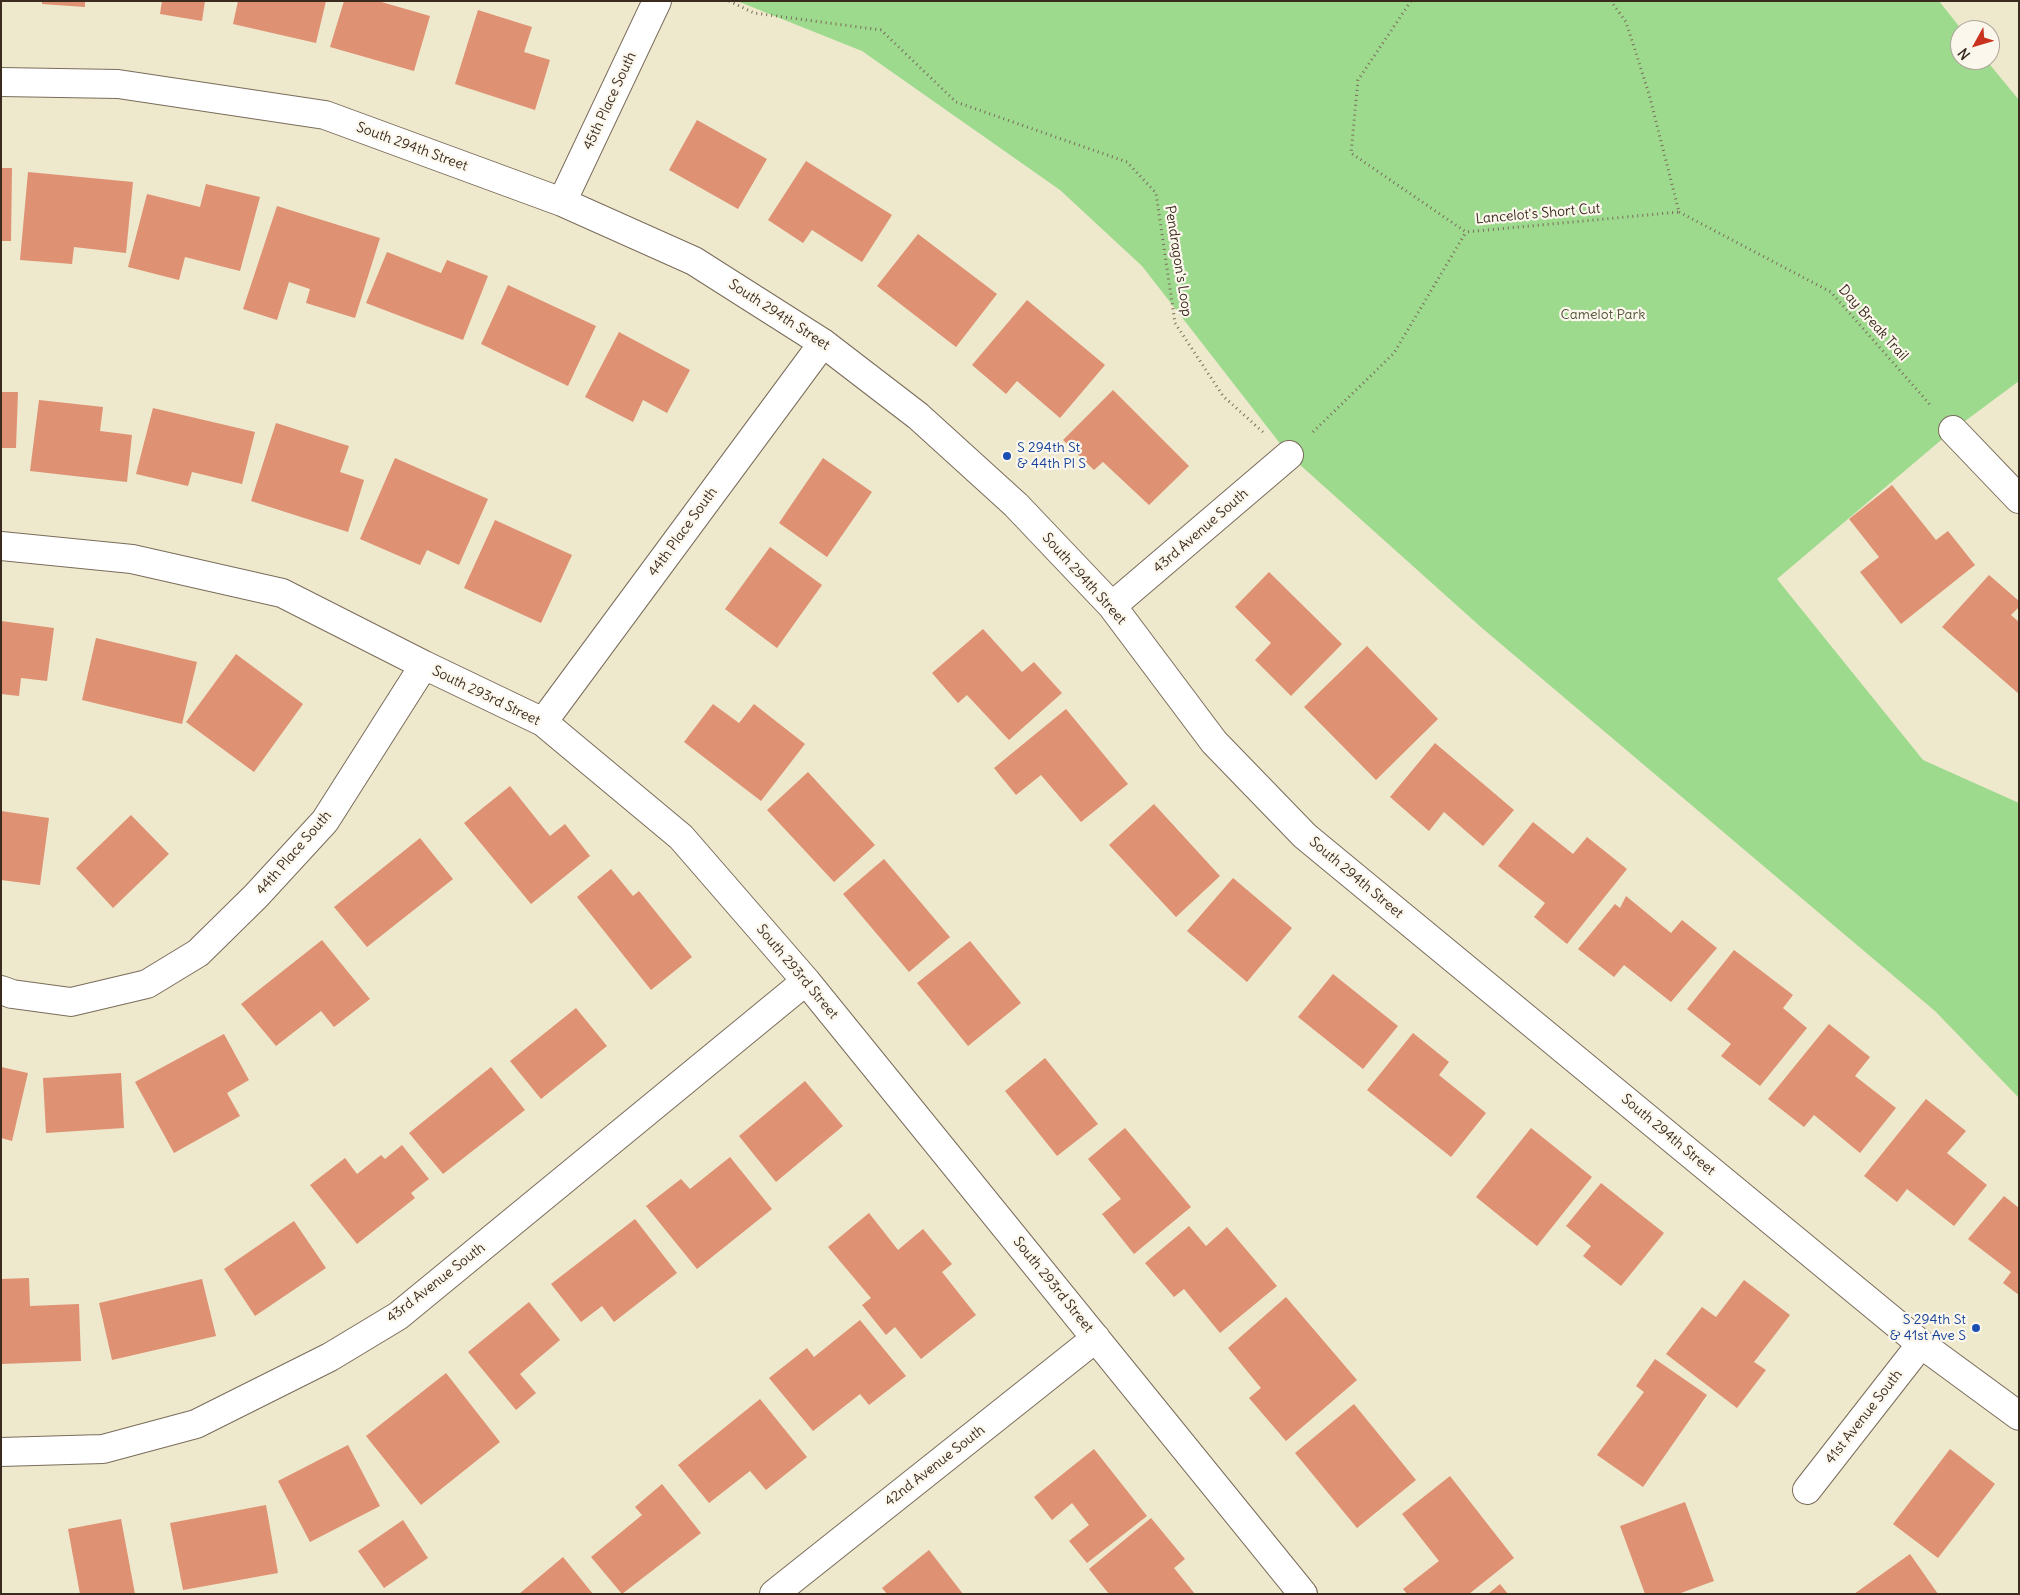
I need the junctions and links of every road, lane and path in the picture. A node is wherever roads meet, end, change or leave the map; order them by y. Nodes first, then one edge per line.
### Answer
1 (657, 1) edge
2 (729, 1) edge
3 (1411, 1) edge
4 (1611, 1) edge
5 (1, 82) edge
6 (562, 202) junction
7 (1679, 212) junction
8 (1466, 232) junction
9 (823, 343) junction
10 (1953, 430) joint
11 (1289, 455) junction
12 (2019, 499) edge
13 (1, 546) edge
14 (1112, 606) junction
15 (424, 665) junction
16 (543, 722) junction
17 (806, 981) junction
18 (1, 990) edge
19 (1096, 1338) junction
20 (1921, 1344) junction
21 (2019, 1416) edge
22 (1, 1452) edge
23 (1807, 1490) dead end
24 (774, 1594) edge
25 (1303, 1594) edge

1 - 6 street, 45th Place South
2 - 11 path, Pendragon's Loop
3 - 8 path, Lancelot's Short Cut
4 - 7 path
5 - 6 street, South 294th Street
6 - 9 street, South 294th Street
7 - 8 path, Lancelot's Short Cut
7 - 10 path, Day Break Trail
8 - 11 path
9 - 14 street, South 294th Street
9 - 16 street, 44th Place South
10 - 12 street
11 - 14 street, 43rd Avenue South
13 - 15 street, South 293rd Street
14 - 20 street, South 294th Street
15 - 16 street, South 293rd Street
15 - 18 street, 44th Place South
16 - 17 street, South 293rd Street
17 - 19 street, South 293rd Street
17 - 22 street, 43rd Avenue South
19 - 24 street, 42nd Avenue South
19 - 25 street, South 293rd Street
20 - 21 street, South 294th Street
20 - 23 street, 41st Avenue South

